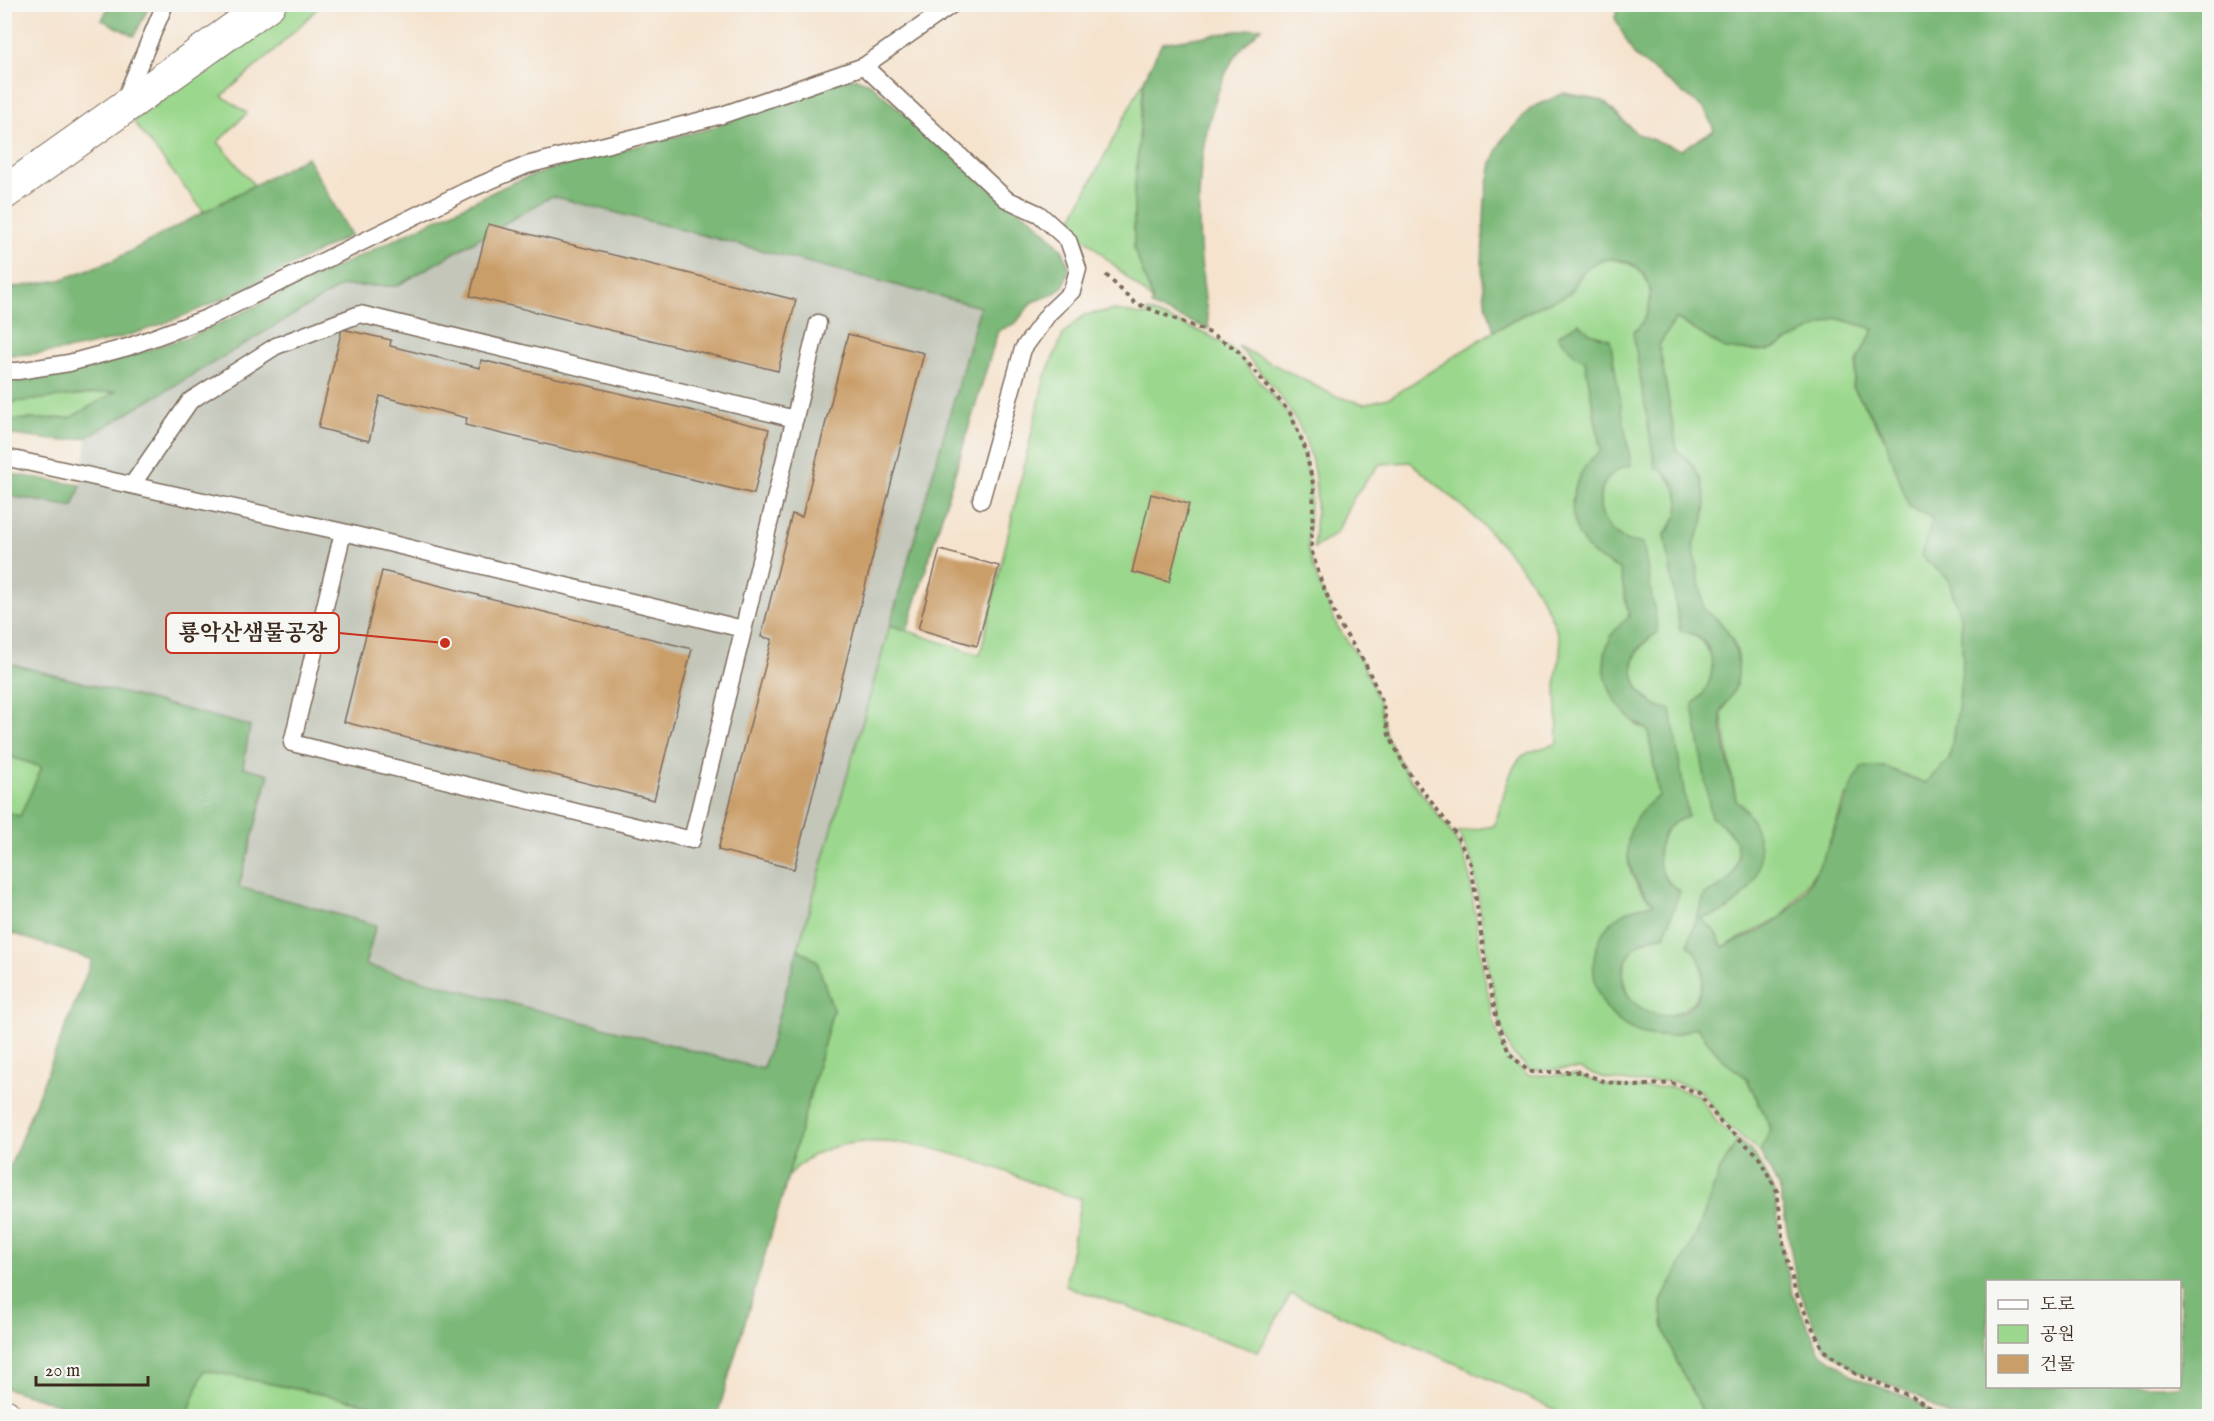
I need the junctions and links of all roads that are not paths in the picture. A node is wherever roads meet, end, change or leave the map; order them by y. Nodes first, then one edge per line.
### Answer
1 (165, 4) edge
2 (269, 4) edge
3 (953, 4) edge
4 (864, 66) junction
5 (120, 110) junction
6 (4, 193) edge
7 (818, 323) dead end
8 (4, 371) edge
9 (795, 419) junction
10 (4, 457) edge
11 (132, 485) junction
12 (981, 500) dead end
13 (343, 532) junction
14 (743, 629) junction

1 - 5 lane
2 - 5 street
3 - 4 lane
4 - 8 lane
4 - 12 lane
5 - 6 street
7 - 9 lane
9 - 11 lane
9 - 14 lane
10 - 11 lane
11 - 13 lane
13 - 14 lane
13 - 14 lane

